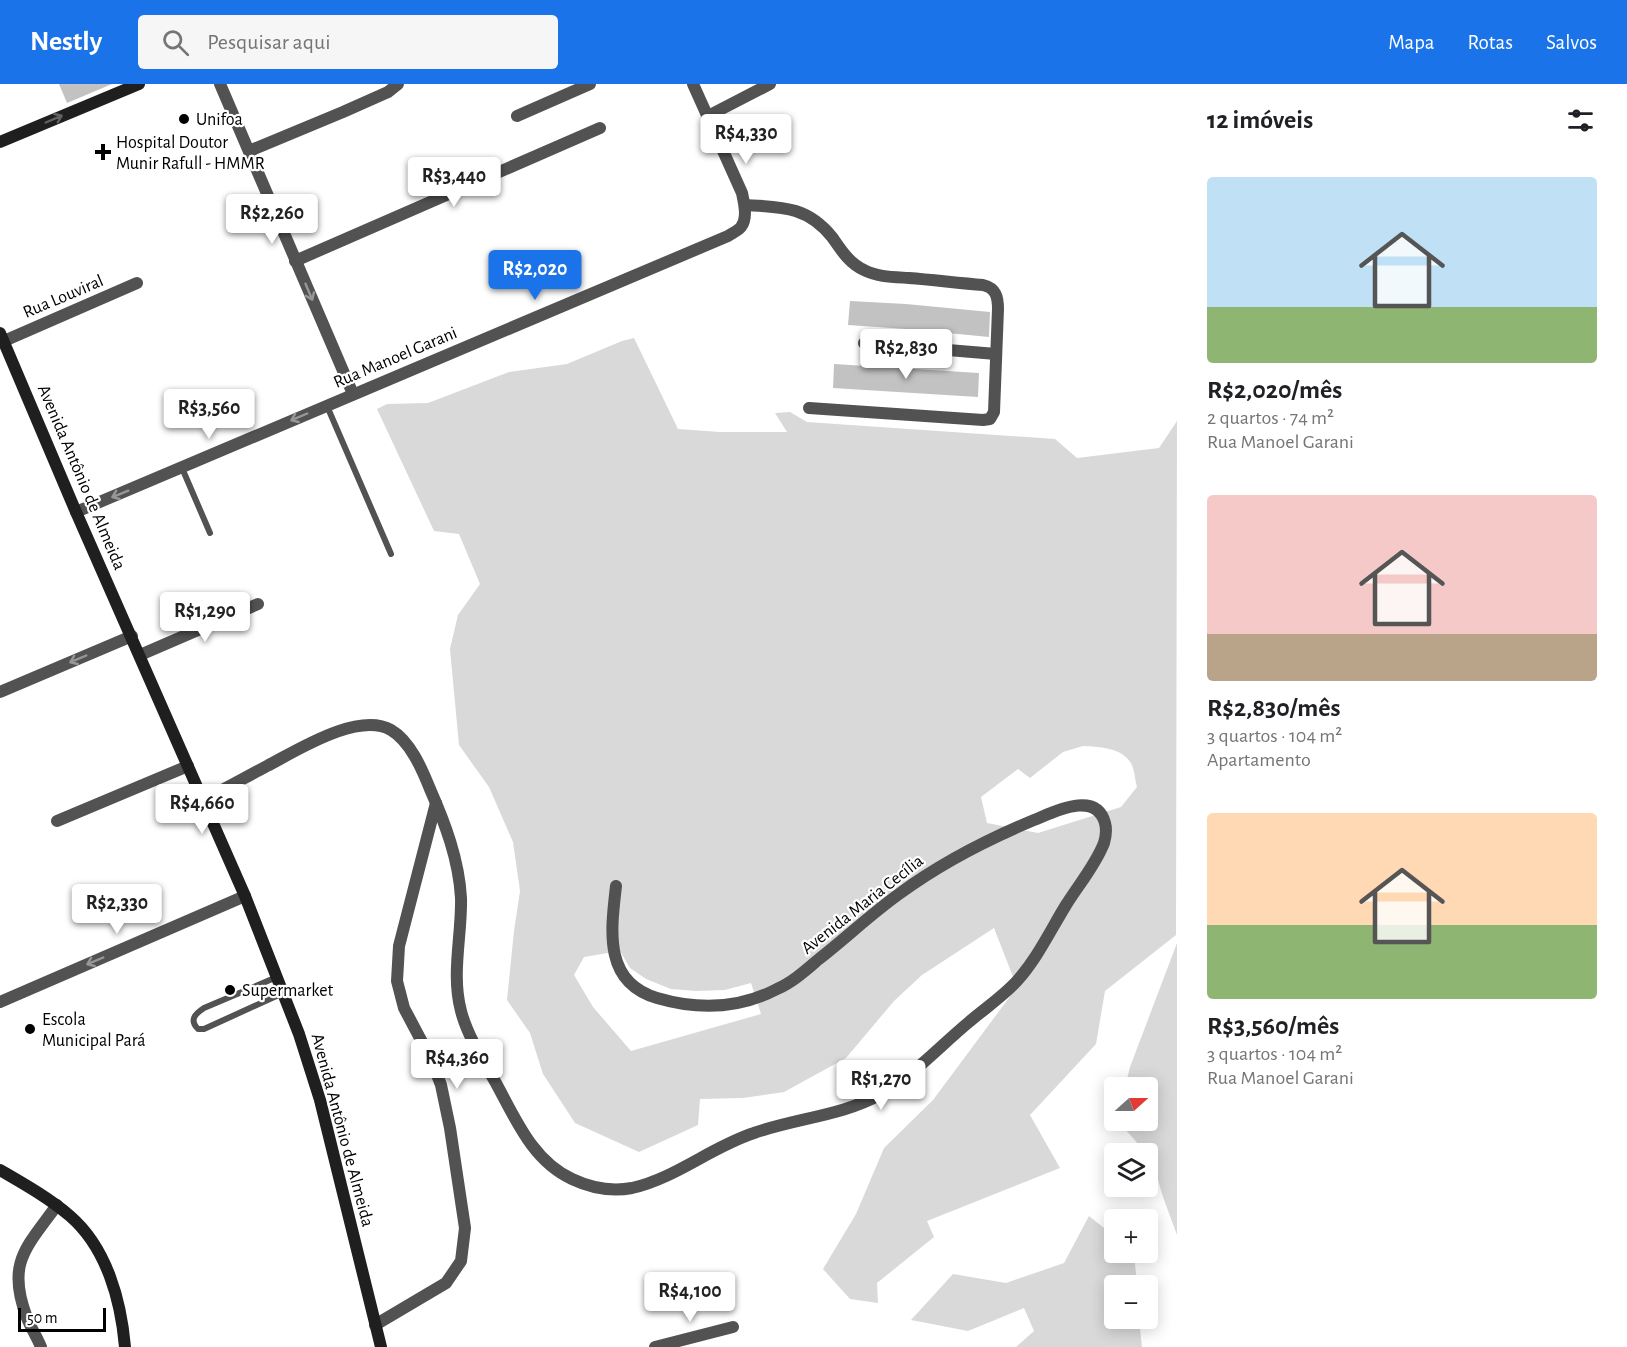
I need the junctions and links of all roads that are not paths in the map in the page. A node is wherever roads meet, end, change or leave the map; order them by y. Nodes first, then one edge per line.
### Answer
1 (139, 84) edge
2 (220, 84) edge
3 (398, 84) edge
4 (590, 84) edge
5 (693, 84) edge
6 (770, 84) edge
7 (518, 116) dead end
8 (708, 116) junction
9 (600, 128) dead end
10 (0, 142) edge
11 (249, 151) junction
12 (745, 205) junction
13 (295, 261) junction
14 (137, 284) dead end
15 (2, 337) edge
16 (864, 343) dead end
17 (996, 354) junction
18 (353, 394) junction
19 (327, 405) junction
20 (809, 408) dead end
21 (182, 468) junction
22 (76, 512) junction
23 (210, 533) dead end
24 (391, 554) dead end
25 (258, 604) dead end
26 (132, 636) junction
27 (140, 656) junction
28 (0, 692) edge
29 (188, 766) junction
30 (203, 800) junction
31 (436, 803) junction
32 (57, 821) dead end
33 (616, 886) dead end
34 (245, 896) junction
35 (277, 977) junction
36 (283, 993) junction
37 (0, 1002) edge
38 (0, 1170) edge
39 (57, 1205) junction
40 (375, 1325) junction
41 (733, 1327) dead end
42 (701, 1341) edge
43 (41, 1347) edge
44 (125, 1347) edge
45 (381, 1347) edge
46 (655, 1347) edge

10 -> 1 street
2 - 11 street
3 - 11 street
4 - 7 street
5 - 8 street
6 - 8 street
8 - 12 street
9 - 13 street
11 - 13 street
12 - 17 street
12 - 18 street, Rua Manoel Garani
13 -> 18 street
14 - 15 street, Rua Louviral
15 - 22 street, Avenida Antônio de Almeida
16 - 17 street
17 - 20 street
18 - 19 street, Rua Manoel Garani
19 -> 21 street, Rua Manoel Garani
19 - 24 lane
21 -> 22 street, Rua Manoel Garani
21 - 23 lane
22 - 26 street, Avenida Antônio de Almeida
25 - 27 street
26 - 27 street, Avenida Antônio de Almeida
26 -> 28 street
27 - 29 street, Avenida Antônio de Almeida
29 - 30 street, Avenida Antônio de Almeida
29 - 32 street
30 - 31 street, Avenida Maria Cecília
30 - 34 street, Avenida Antônio de Almeida
31 - 33 street, Avenida Maria Cecília
31 - 40 street
34 - 35 street, Avenida Antônio de Almeida
34 -> 37 street
35 - 36 street, Avenida Antônio de Almeida
35 - 36 lane
36 - 40 street, Avenida Antônio de Almeida
38 - 39 street
39 - 43 street
39 - 44 street
40 - 45 street, Avenida Antônio de Almeida
41 - 42 street
42 - 46 street

